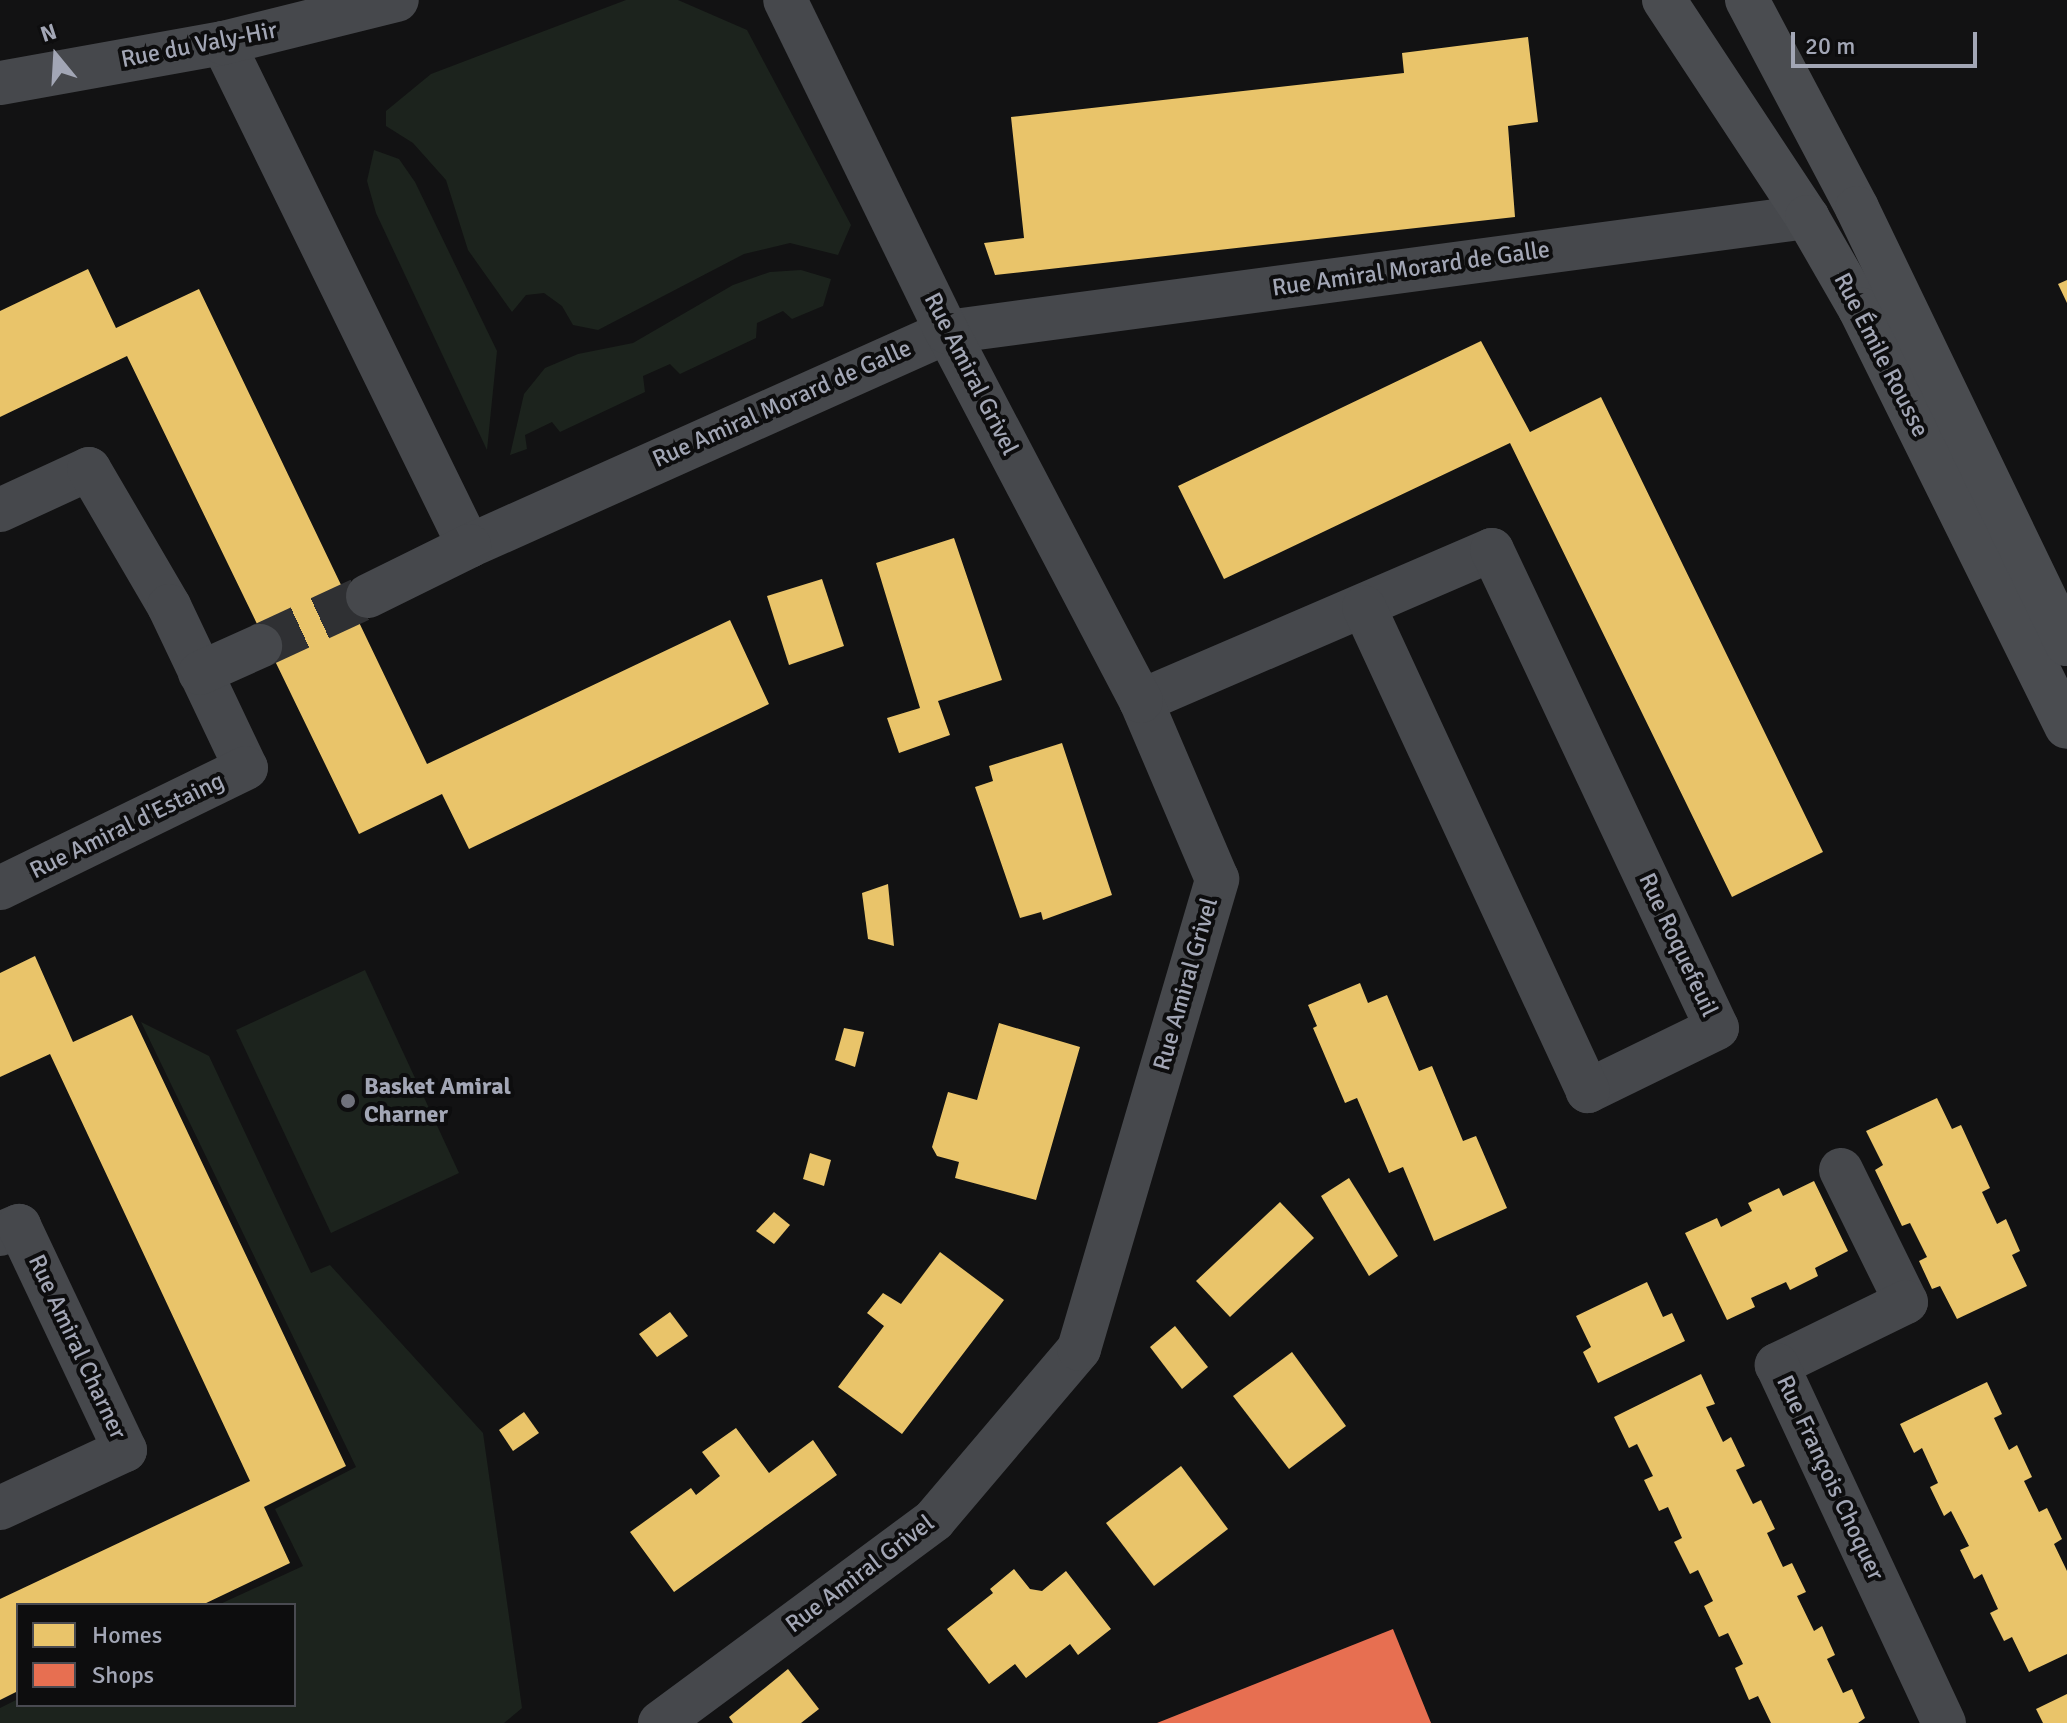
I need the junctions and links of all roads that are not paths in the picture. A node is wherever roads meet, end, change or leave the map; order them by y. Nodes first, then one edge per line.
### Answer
1 (397, 0) edge
2 (785, 0) edge
3 (1664, 0) edge
4 (1747, 0) edge
5 (223, 43) junction
6 (0, 83) edge
7 (1807, 217) junction
8 (947, 332) junction
9 (0, 510) edge
10 (469, 546) junction
11 (368, 596) tunnel mouth
12 (1364, 607) junction
13 (2067, 644) edge
14 (260, 646) tunnel mouth
15 (200, 673) junction
16 (1141, 701) junction
17 (2067, 727) edge
18 (0, 888) edge
19 (1841, 1170) dead end
20 (0, 1234) edge
21 (0, 1508) edge
22 (660, 1723) edge
23 (1944, 1723) edge

1 - 5 street, Rue du Valy-Hir
2 - 8 street, Rue Amiral Grivel
3 - 7 main road, Rue Émile Rousse
4 - 13 main road, Rue Émile Rousse
5 - 6 street, Rue du Valy-Hir
5 - 10 street
7 - 8 street, Rue Amiral Morard de Galle
7 - 17 main road, Rue Émile Rousse
8 - 10 street, Rue Amiral Morard de Galle
8 - 16 street, Rue Amiral Grivel
9 - 15 street, Rue Amiral d'Estaing
10 - 11 street
12 - 12 street, Rue Roquefeuil
12 - 16 street, Rue Roquefeuil
14 - 15 street
15 - 18 street, Rue Amiral d'Estaing
16 - 22 street, Rue Amiral Grivel
19 - 23 street, Rue François Choquer
20 - 21 street, Rue Amiral Charner

